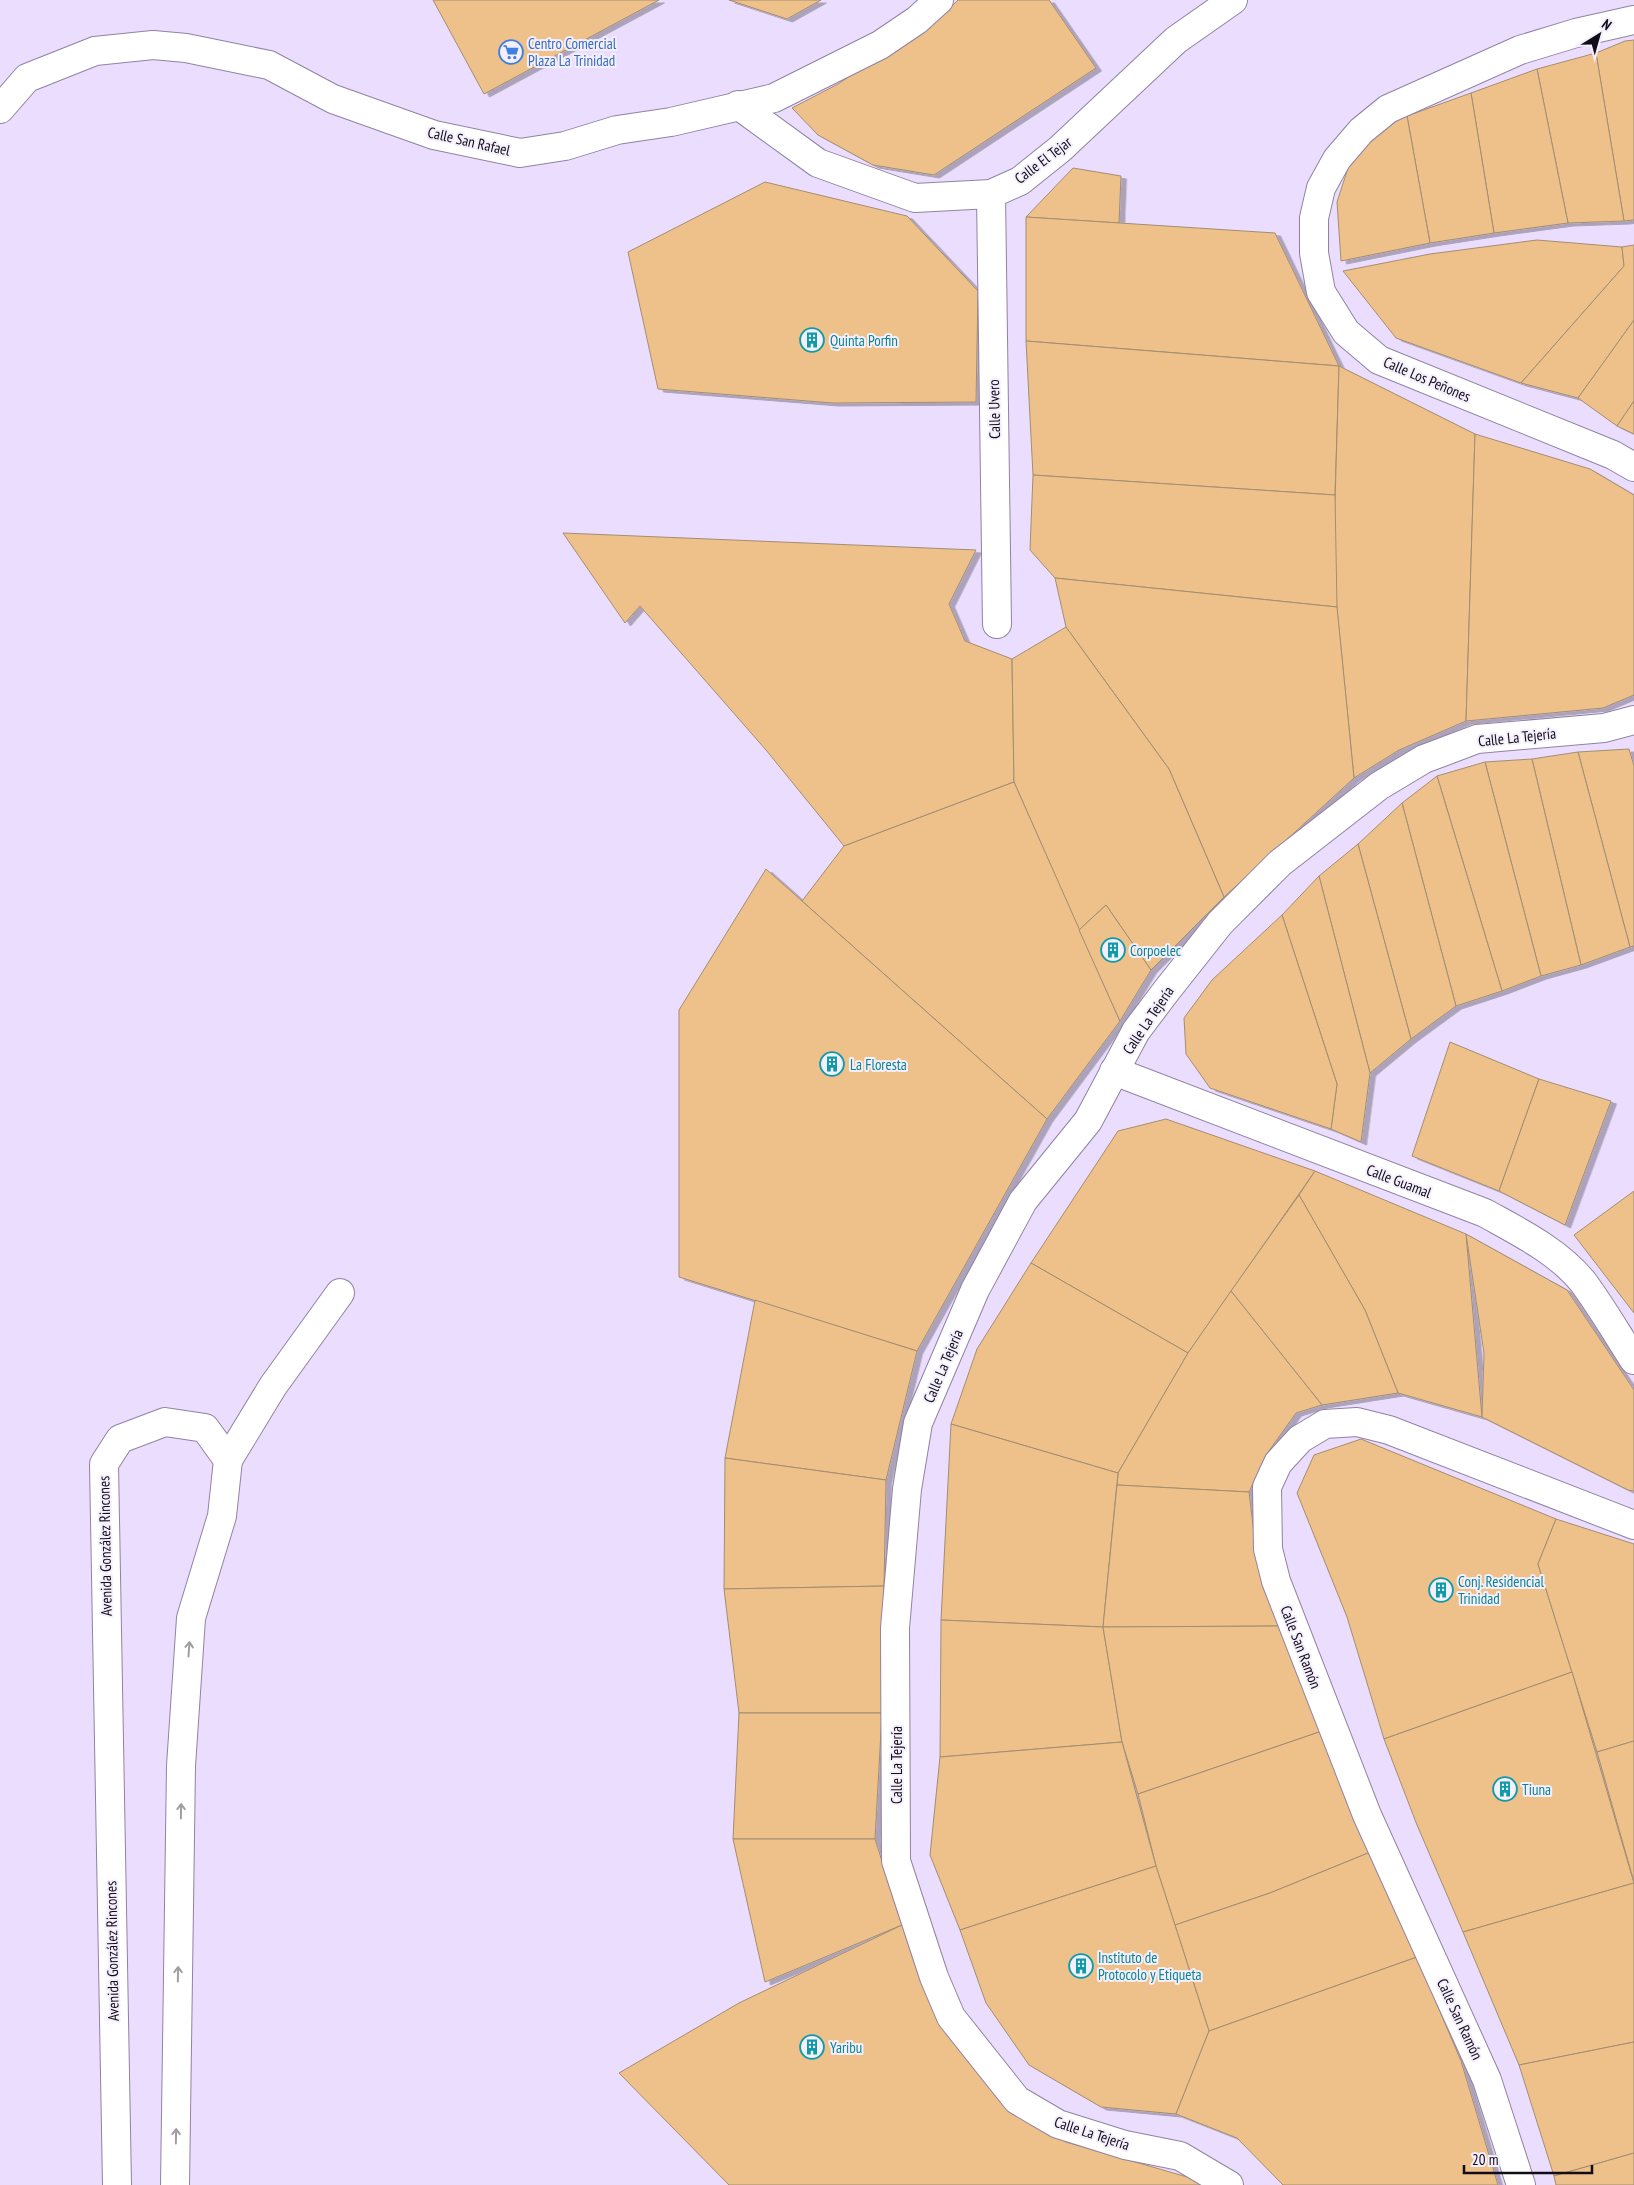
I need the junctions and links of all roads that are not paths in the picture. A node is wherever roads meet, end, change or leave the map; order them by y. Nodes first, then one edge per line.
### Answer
1 (939, 0) edge
2 (1233, 0) edge
3 (1634, 20) edge
4 (738, 105) junction
5 (0, 109) edge
6 (991, 194) junction
7 (1634, 467) edge
8 (997, 624) dead end
9 (1634, 720) edge
10 (1114, 1071) junction
11 (340, 1293) dead end
12 (1634, 1360) edge
13 (228, 1460) junction
14 (1634, 1525) edge
15 (116, 2185) edge
16 (175, 2185) edge
17 (1229, 2185) edge
18 (1521, 2185) edge

1 - 4 street, Calle San Rafael
2 - 6 street, Calle El Tejar
3 - 7 street, Calle Los Peñones
4 - 5 street, Calle San Rafael
4 - 6 street, Calle El Tejar
6 - 8 street, Calle Uvero
9 - 10 street, Calle La Tejería
10 - 12 street, Calle Guamal
10 - 17 street, Calle La Tejería
11 - 13 street
13 - 15 street, Avenida González Rincones
16 -> 13 street
14 - 18 street, Calle San Ramón

